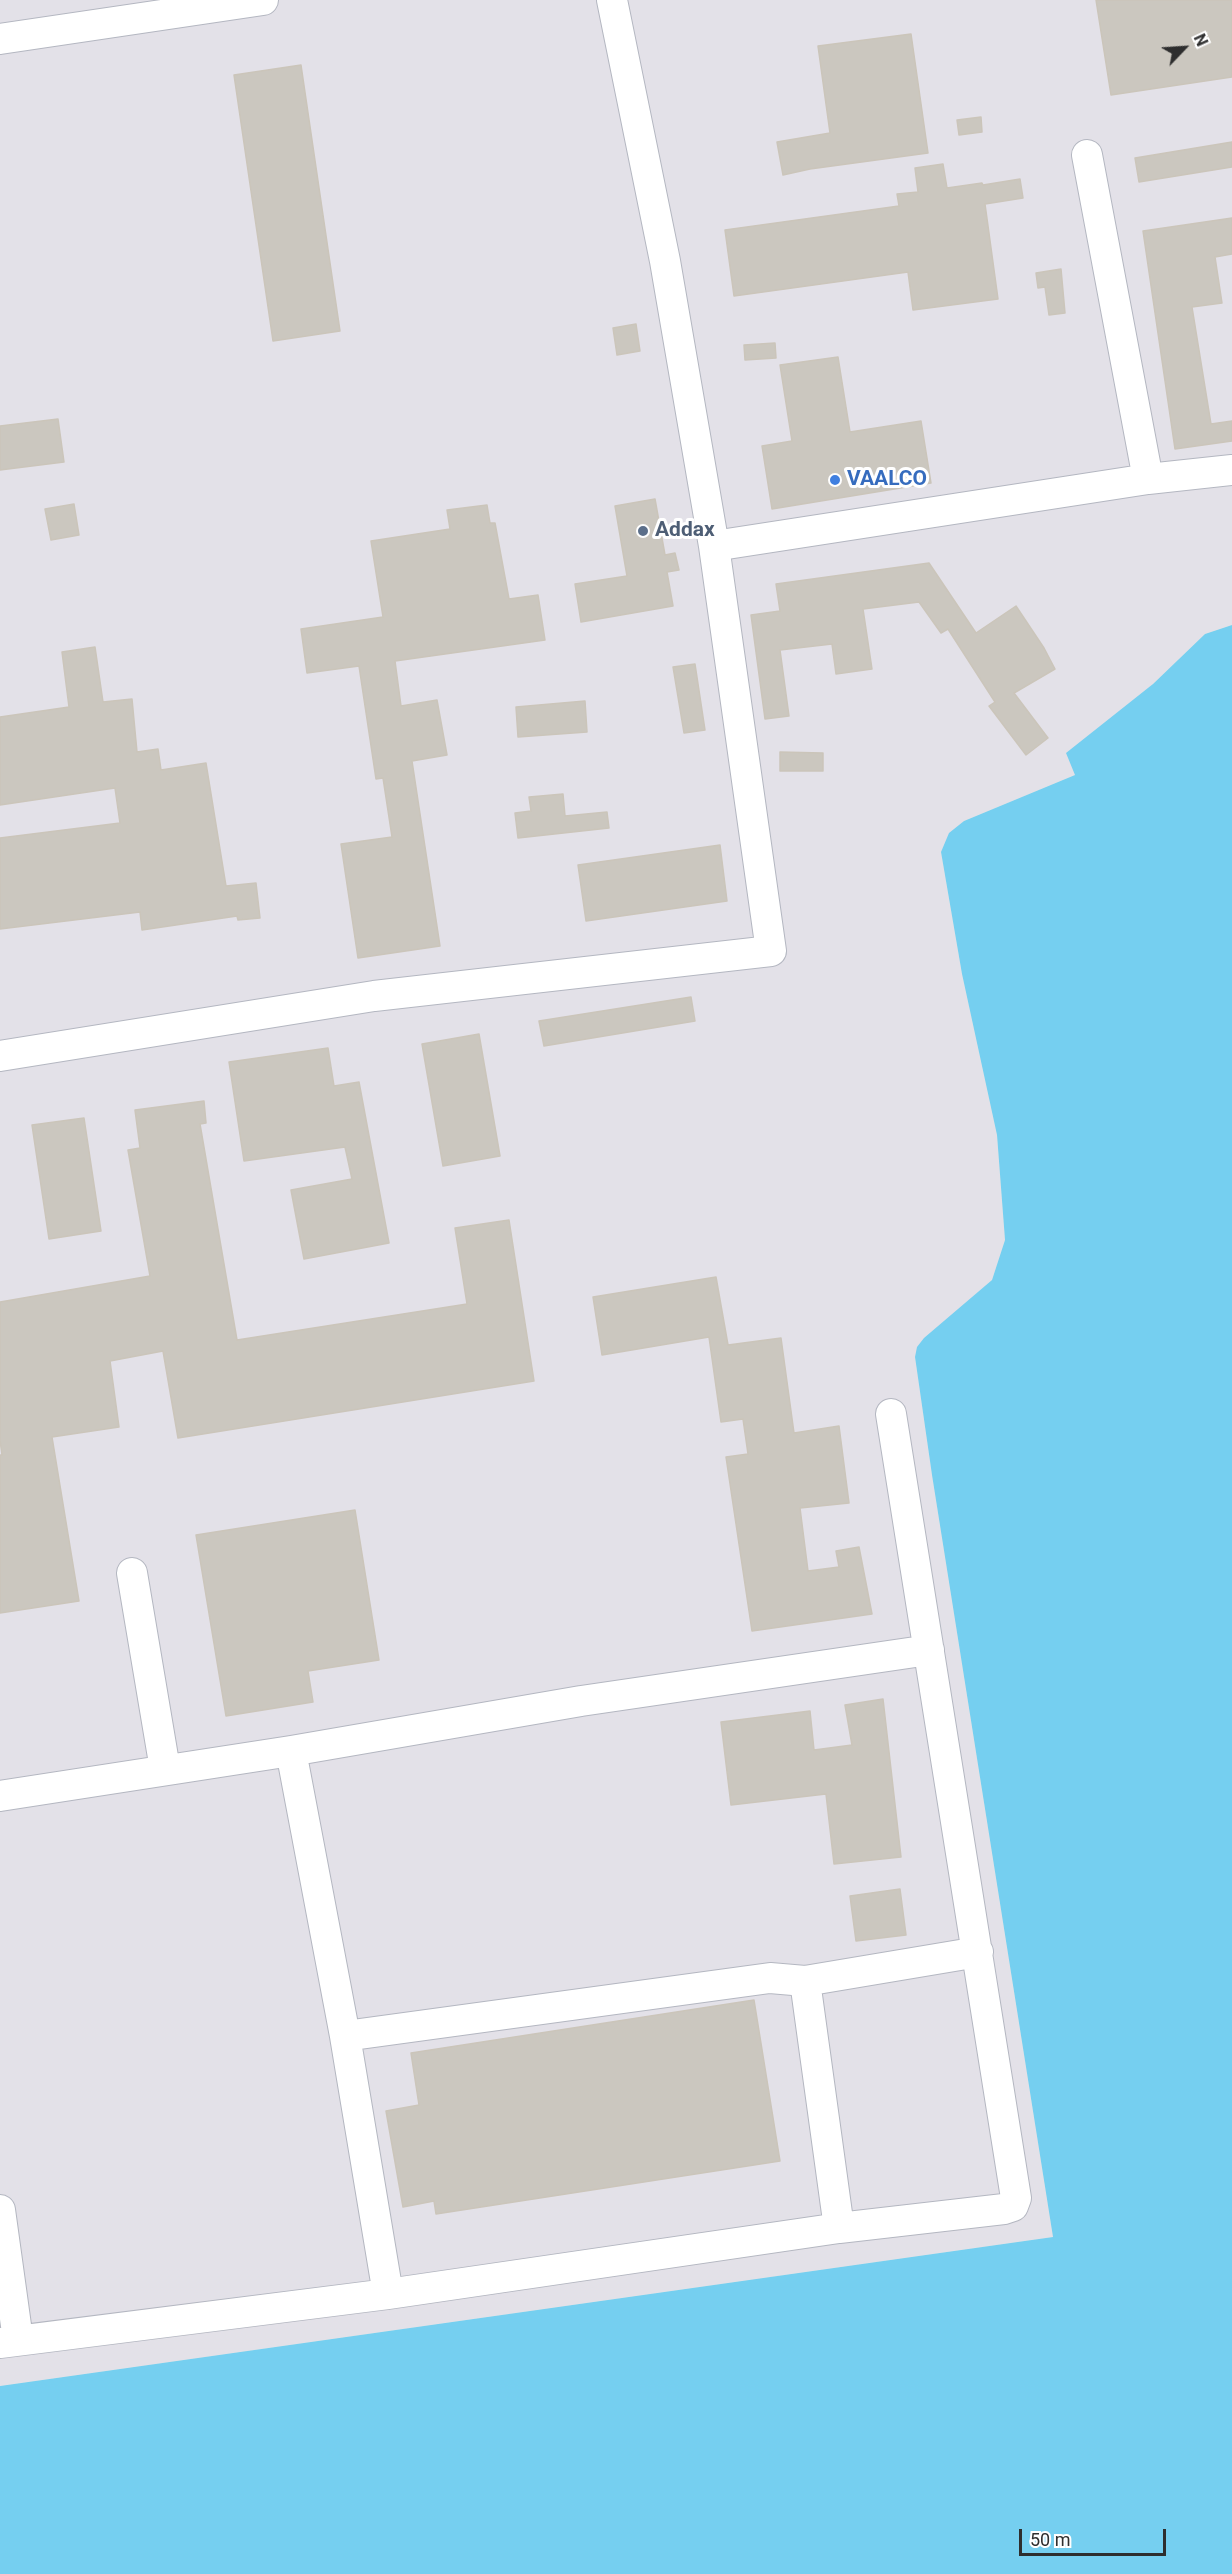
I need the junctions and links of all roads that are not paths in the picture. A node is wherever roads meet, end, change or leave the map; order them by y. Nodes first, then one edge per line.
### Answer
1 (263, 0) edge
2 (612, 0) edge
3 (0, 39) edge
4 (1087, 155) dead end
5 (1232, 470) edge
6 (1148, 479) junction
7 (714, 546) junction
8 (0, 1056) edge
9 (891, 1414) dead end
10 (132, 1573) dead end
11 (929, 1650) junction
12 (291, 1751) junction
13 (165, 1769) junction
14 (0, 1796) edge
15 (978, 1952) junction
16 (805, 1981) junction
17 (345, 2036) junction
18 (0, 2210) edge
19 (839, 2228) junction
20 (388, 2294) junction
21 (9, 2342) edge

1 - 3 street
2 - 7 street
4 - 6 street
5 - 6 street
6 - 7 street
7 - 8 street
9 - 11 street
10 - 13 street
11 - 12 street
11 - 15 street
12 - 13 street
12 - 17 street
13 - 14 street
15 - 16 street
15 - 19 street
16 - 17 street
16 - 19 street
17 - 20 street
18 - 21 street
19 - 20 street
20 - 21 street

